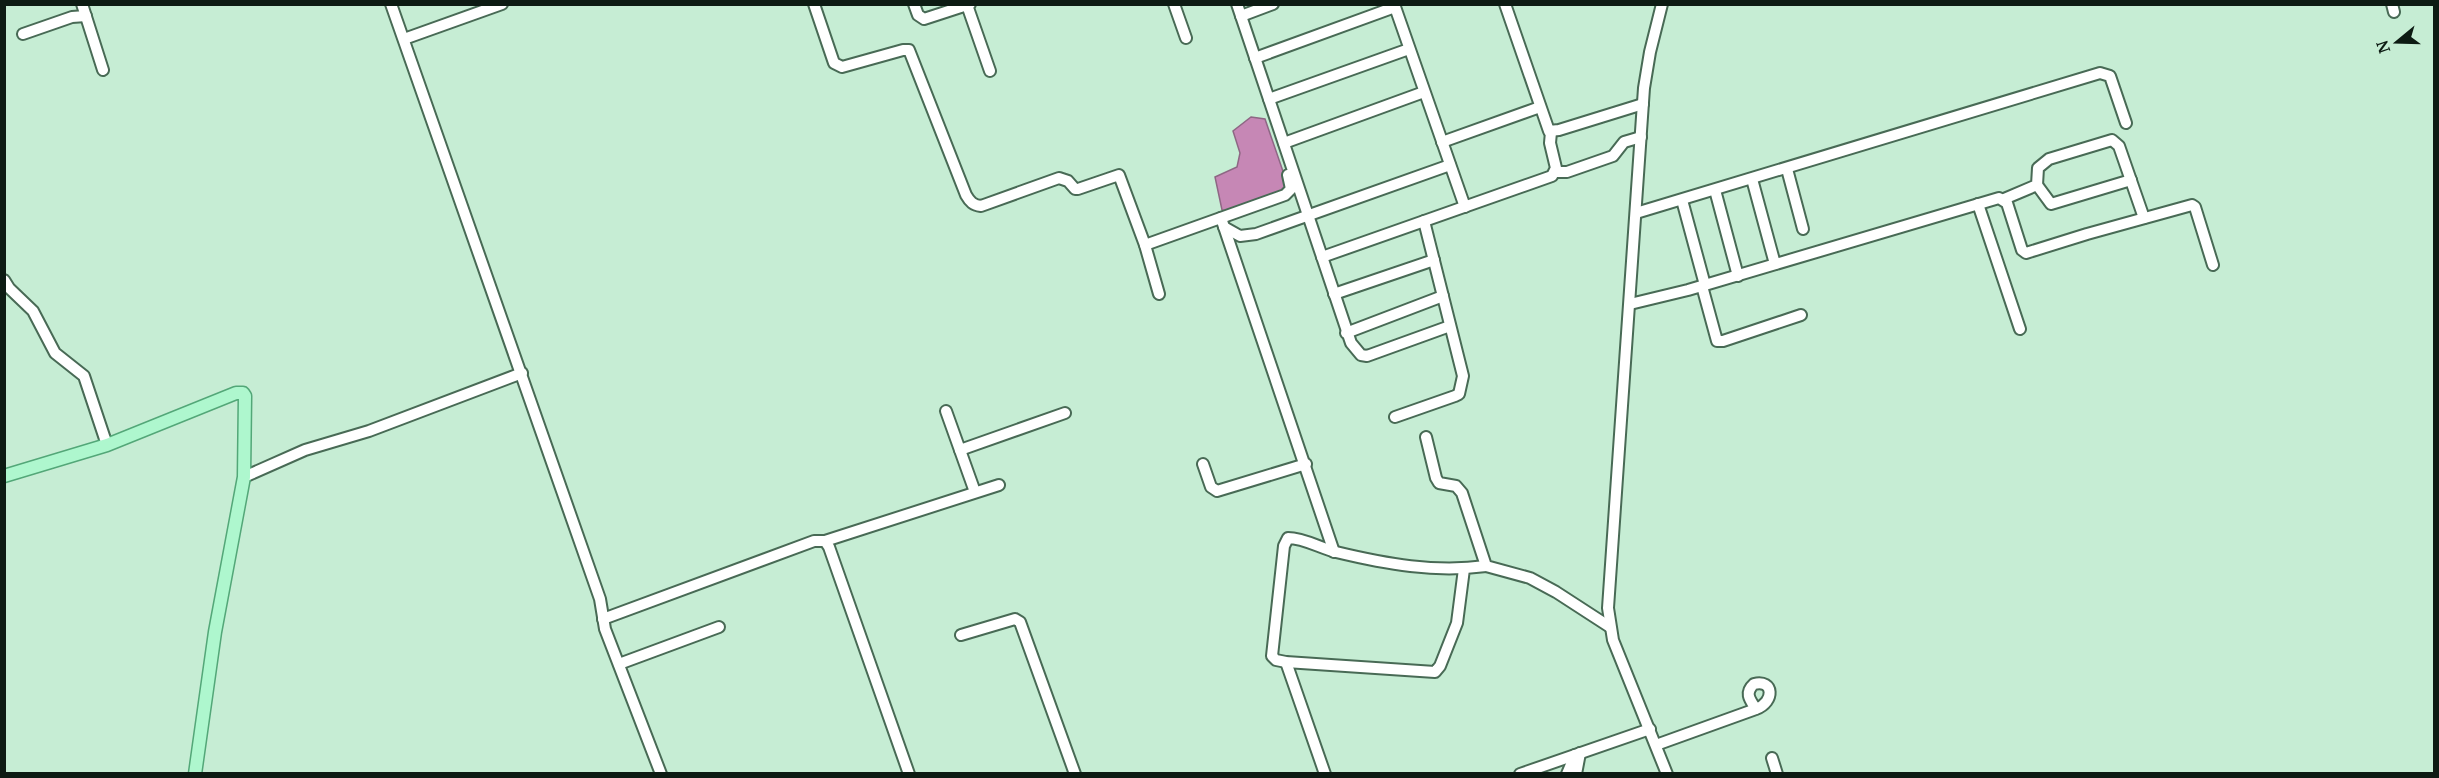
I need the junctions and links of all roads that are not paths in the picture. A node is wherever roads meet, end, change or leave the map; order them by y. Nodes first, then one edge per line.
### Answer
1 (82, 4) edge
2 (391, 4) edge
3 (502, 4) edge
4 (814, 4) edge
5 (914, 4) edge
6 (1174, 4) edge
7 (1230, 4) edge
8 (1237, 4) edge
9 (1274, 4) edge
10 (1505, 4) edge
11 (1662, 4) edge
12 (968, 5) edge
13 (1394, 6) edge
14 (86, 16) junction
15 (1241, 16) junction
16 (23, 34) dead end
17 (1186, 38) dead end
18 (404, 39) junction
19 (1409, 49) junction
20 (1255, 58) junction
21 (103, 70) dead end
22 (990, 71) dead end
23 (1424, 92) junction
24 (1269, 99) junction
25 (1643, 104) junction
26 (1540, 107) junction
27 (2126, 123) dead end
28 (1551, 132) junction
29 (1641, 137) junction
30 (1284, 142) junction
31 (1442, 142) junction
32 (1450, 165) junction
33 (1787, 169) junction
34 (1556, 172) junction
35 (1752, 179) junction
36 (2131, 180) junction
37 (2037, 185) junction
38 (1715, 190) junction
39 (2004, 199) junction
40 (1682, 200) junction
41 (1978, 204) junction
42 (1465, 207) junction
43 (1636, 213) junction
44 (1309, 215) junction
45 (2144, 218) junction
46 (1424, 221) junction
47 (1222, 222) junction
48 (1803, 229) dead end
49 (1144, 244) junction
50 (1322, 257) junction
51 (1434, 260) junction
52 (1775, 264) junction
53 (2213, 265) dead end
54 (1738, 276) junction
55 (4, 280) edge
56 (1704, 286) junction
57 (1159, 294) dead end
58 (1334, 294) junction
59 (1443, 296) junction
60 (1630, 304) junction
61 (1801, 315) dead end
62 (1450, 326) junction
63 (2020, 329) dead end
64 (1346, 333) junction
65 (522, 373) junction
66 (946, 411) dead end
67 (1065, 413) dead end
68 (1395, 417) dead end
69 (1426, 437) dead end
70 (107, 445) junction
71 (960, 450) junction
72 (1203, 464) dead end
73 (1306, 464) junction
74 (4, 476) edge
75 (244, 477) junction
76 (999, 484) dead end
77 (975, 492) junction
78 (825, 541) junction
79 (1334, 552) junction
80 (1486, 566) junction
81 (1464, 569) junction
82 (603, 619) junction
83 (718, 627) dead end
84 (1610, 627) junction
85 (961, 635) dead end
86 (1286, 662) junction
87 (619, 664) junction
88 (1756, 709) dead end
89 (1650, 729) junction
90 (1656, 745) junction
91 (1578, 754) junction
92 (1772, 758) dead end
93 (195, 774) edge
94 (661, 774) edge
95 (909, 774) edge
96 (1075, 774) edge
97 (1325, 774) edge
98 (1520, 774) edge
99 (1567, 774) edge
100 (1576, 774) edge
101 (1667, 774) edge
102 (1777, 774) edge

1 - 14 street
2 - 18 street
3 - 18 street
4 - 49 street
5 - 12 street
6 - 17 street
7 - 47 street
8 - 15 street
9 - 15 street
10 - 26 street
11 - 25 street
12 - 22 street
13 - 19 street
13 - 20 street
14 - 16 street
14 - 21 street
15 - 20 street
18 - 65 street
19 - 23 street
19 - 24 street
20 - 24 street
23 - 30 street
23 - 31 street
24 - 30 street
25 - 28 street
25 - 29 street
26 - 28 street
26 - 31 street
27 - 33 street
28 - 34 street
29 - 34 street
29 - 43 street
30 - 44 street
31 - 32 street
32 - 42 street
32 - 44 street
33 - 35 street
33 - 48 street
34 - 42 street
35 - 38 street
35 - 52 street
36 - 37 street
36 - 37 street
36 - 45 street
37 - 39 street
38 - 40 street
38 - 54 street
39 - 41 street
39 - 45 street
40 - 43 street
40 - 56 street
41 - 52 street
41 - 63 street
42 - 46 street
43 - 60 street
44 - 47 street
44 - 50 street
45 - 53 street
46 - 50 street
46 - 51 street
47 - 49 street
47 - 73 street
49 - 57 street
50 - 58 street
51 - 58 street
51 - 59 street
52 - 54 street
54 - 56 street
55 - 70 street
56 - 60 street
56 - 61 street
58 - 64 street
59 - 62 street
59 - 64 street
60 - 84 street
62 - 64 street
62 - 68 street
65 - 75 street
65 - 82 street
66 - 71 street
67 - 71 street
69 - 80 street
70 - 74 main road
70 - 75 main road
71 - 77 street
72 - 73 street
73 - 79 street
75 - 93 main road
76 - 77 street
77 - 78 street
78 - 82 street
78 - 95 street
79 - 81 street
79 - 86 street
80 - 81 street
80 - 84 street
81 - 86 street
82 - 87 street
83 - 87 street
84 - 89 street
85 - 96 street
86 - 97 street
87 - 94 street
88 - 90 street
89 - 90 street
89 - 91 street
90 - 101 street
91 - 98 street
91 - 99 street
91 - 100 street
92 - 102 street

